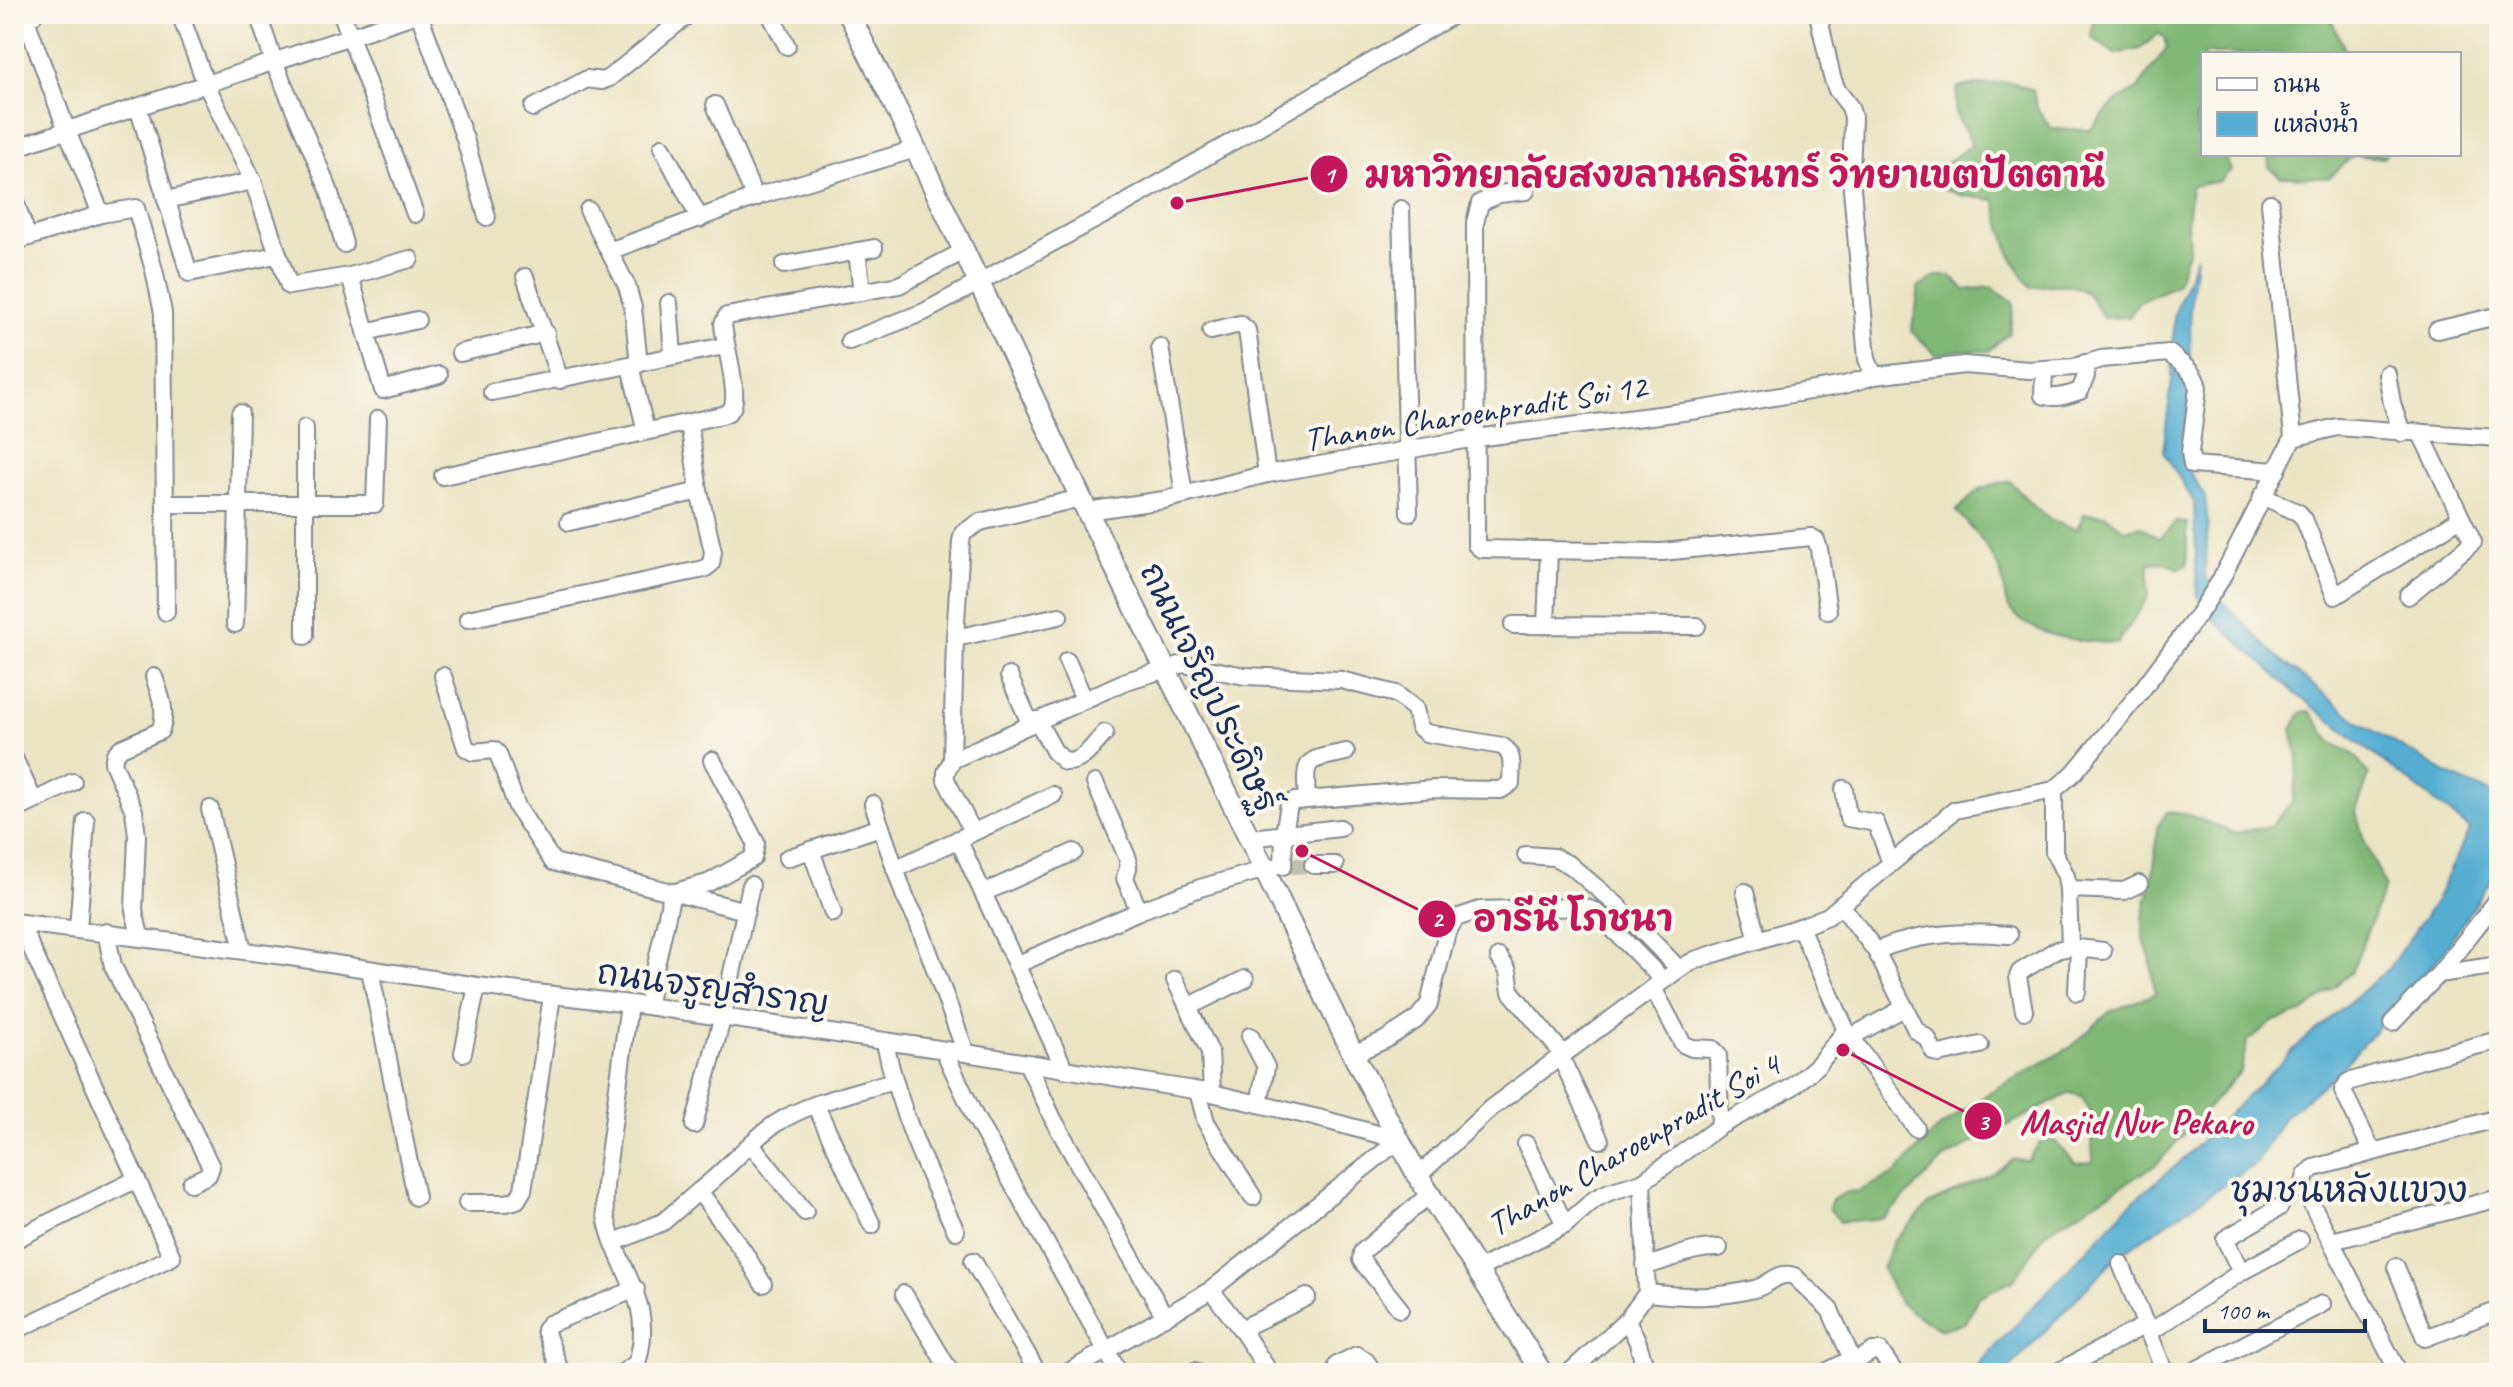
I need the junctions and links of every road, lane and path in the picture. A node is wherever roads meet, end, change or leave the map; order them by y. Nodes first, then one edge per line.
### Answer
1 (180, 14) edge
2 (258, 14) edge
3 (342, 14) edge
4 (418, 14) edge
5 (689, 14) edge
6 (770, 14) edge
7 (849, 14) edge
8 (1455, 14) edge
9 (1818, 14) edge
10 (24, 17) edge
11 (352, 36) junction
12 (787, 46) dead end
13 (274, 62) junction
14 (206, 84) junction
15 (715, 105) dead end
16 (138, 107) junction
17 (533, 108) dead end
18 (67, 131) junction
19 (662, 147) dead end
20 (14, 148) edge
21 (916, 149) junction
22 (253, 181) junction
23 (1526, 191) dead end
24 (755, 198) junction
25 (14, 199) edge
26 (166, 200) junction
27 (2270, 203) dead end
28 (1401, 209) dead end
29 (588, 210) dead end
30 (101, 214) junction
31 (415, 214) dead end
32 (487, 217) dead end
33 (700, 219) junction
34 (20, 235) edge
35 (344, 244) dead end
36 (874, 248) dead end
37 (609, 251) junction
38 (857, 251) junction
39 (964, 251) junction
40 (276, 255) junction
41 (410, 259) dead end
42 (784, 265) dead end
43 (350, 276) junction
44 (525, 277) dead end
45 (978, 281) junction
46 (862, 292) junction
47 (669, 303) dead end
48 (417, 320) dead end
49 (2499, 329) edge
50 (2437, 330) dead end
51 (1211, 331) dead end
52 (366, 332) junction
53 (546, 333) junction
54 (849, 341) dead end
55 (725, 346) junction
56 (1160, 347) dead end
57 (460, 353) dead end
58 (673, 356) junction
59 (2085, 363) junction
60 (634, 365) junction
61 (2044, 369) junction
62 (2387, 374) dead end
63 (439, 375) dead end
64 (1874, 376) junction
65 (560, 380) junction
66 (492, 392) dead end
67 (240, 413) dead end
68 (378, 419) dead end
69 (689, 423) junction
70 (305, 428) dead end
71 (646, 431) junction
72 (2402, 433) junction
73 (2421, 434) junction
74 (1476, 438) junction
75 (2293, 438) junction
76 (2499, 438) edge
77 (1409, 450) junction
78 (2277, 471) junction
79 (1267, 474) junction
80 (443, 476) dead end
81 (699, 491) junction
82 (1184, 494) junction
83 (2262, 496) junction
84 (307, 502) junction
85 (238, 503) junction
86 (166, 504) junction
87 (1084, 504) junction
88 (1409, 513) dead end
89 (2461, 518) junction
90 (569, 522) dead end
91 (1549, 550) junction
92 (2408, 596) dead end
93 (1828, 611) dead end
94 (166, 612) dead end
95 (1059, 616) dead end
96 (468, 619) dead end
97 (235, 624) dead end
98 (1513, 625) dead end
99 (1546, 625) junction
100 (1697, 626) dead end
101 (305, 636) dead end
102 (955, 638) junction
103 (1067, 661) dead end
104 (1165, 668) junction
105 (443, 676) dead end
106 (1009, 676) dead end
107 (154, 677) dead end
108 (1084, 699) junction
109 (1034, 722) junction
110 (1105, 733) dead end
111 (1346, 752) dead end
112 (14, 758) edge
113 (712, 760) dead end
114 (952, 760) junction
115 (73, 782) dead end
116 (1095, 783) dead end
117 (1844, 789) dead end
118 (2054, 790) junction
119 (1053, 795) dead end
120 (1307, 800) junction
121 (34, 801) junction
122 (873, 804) dead end
123 (210, 809) dead end
124 (14, 811) edge
125 (86, 821) dead end
126 (881, 827) junction
127 (1340, 828) dead end
128 (1284, 834) junction
129 (965, 836) junction
130 (1250, 838) junction
131 (811, 850) junction
132 (1074, 852) dead end
133 (1526, 855) dead end
134 (787, 858) dead end
135 (1891, 863) junction
136 (1313, 865) tunnel mouth
137 (1335, 865) dead end
138 (1279, 867) junction
139 (895, 869) junction
140 (2139, 884) dead end
141 (751, 885) dead end
142 (2068, 889) junction
143 (1745, 892) dead end
144 (672, 893) junction
145 (983, 893) junction
146 (2499, 898) edge
147 (1841, 905) junction
148 (746, 911) junction
149 (1139, 911) junction
150 (833, 913) dead end
151 (17, 922) edge
152 (1800, 927) junction
153 (78, 929) junction
154 (106, 932) junction
155 (2009, 935) dead end
156 (140, 936) junction
157 (1758, 940) junction
158 (2075, 948) junction
159 (243, 950) junction
160 (1876, 951) junction
161 (2103, 951) dead end
162 (1499, 957) dead end
163 (1016, 965) junction
164 (2499, 965) edge
165 (1679, 969) junction
166 (370, 970) junction
167 (2439, 974) junction
168 (1245, 979) dead end
169 (1175, 980) dead end
170 (1658, 984) junction
171 (477, 986) junction
172 (2077, 992) dead end
173 (552, 996) junction
174 (629, 1004) junction
175 (647, 1006) junction
176 (1188, 1007) junction
177 (1904, 1008) junction
178 (2024, 1011) dead end
179 (722, 1019) junction
180 (2392, 1023) dead end
181 (1848, 1034) junction
182 (1250, 1036) dead end
183 (2499, 1040) edge
184 (885, 1043) junction
185 (1980, 1045) dead end
186 (944, 1051) junction
187 (463, 1053) dead end
188 (966, 1053) junction
189 (1353, 1054) junction
190 (1561, 1055) junction
191 (1027, 1063) junction
192 (1065, 1070) junction
193 (893, 1081) junction
194 (1205, 1092) junction
195 (1259, 1104) junction
196 (816, 1106) junction
197 (2499, 1118) edge
198 (694, 1125) dead end
199 (1720, 1126) junction
200 (1916, 1128) dead end
201 (1399, 1140) junction
202 (1600, 1140) dead end
203 (751, 1144) junction
204 (1526, 1144) dead end
205 (2372, 1151) junction
206 (1418, 1176) junction
207 (137, 1179) junction
208 (1642, 1182) junction
209 (191, 1183) dead end
210 (699, 1191) junction
211 (1430, 1194) junction
212 (416, 1197) dead end
213 (1253, 1197) dead end
214 (2499, 1198) edge
215 (467, 1203) dead end
216 (2280, 1207) dead end
217 (805, 1212) dead end
218 (872, 1225) dead end
219 (1565, 1225) junction
220 (956, 1231) dead end
221 (16, 1235) edge
222 (2300, 1240) dead end
223 (2332, 1241) junction
224 (615, 1242) junction
225 (1719, 1248) dead end
226 (973, 1261) dead end
227 (2121, 1264) dead end
228 (1645, 1266) junction
229 (2396, 1267) dead end
230 (1479, 1269) junction
231 (2241, 1272) junction
232 (763, 1284) dead end
233 (636, 1289) junction
234 (1211, 1290) junction
235 (1647, 1293) junction
236 (904, 1294) dead end
237 (1307, 1297) dead end
238 (2322, 1304) dead end
239 (1400, 1309) dead end
240 (2499, 1310) edge
241 (1165, 1317) junction
242 (1627, 1320) junction
243 (2148, 1328) junction
244 (1241, 1329) junction
245 (14, 1331) edge
246 (1106, 1351) junction
247 (1852, 1359) junction
248 (1337, 1365) dead end
249 (640, 1368) edge
250 (561, 1373) edge
251 (622, 1373) edge
252 (951, 1373) edge
253 (1038, 1373) edge
254 (1067, 1373) edge
255 (1119, 1373) edge
256 (1270, 1373) edge
257 (1374, 1373) edge
258 (1542, 1373) edge
259 (1569, 1373) edge
260 (1647, 1373) edge
261 (1824, 1373) edge
262 (1895, 1373) edge
263 (2056, 1373) edge
264 (2165, 1373) edge
265 (2190, 1373) edge
266 (2399, 1373) edge

1 - 14 street
2 - 13 street
3 - 11 street
4 - 11 street
4 - 32 street
5 - 17 street
6 - 12 street
7 - 21 main road, ถนนเจริญประดิษฐ์
8 - 45 street
9 - 64 street
10 - 18 street
11 - 13 street
11 - 31 street
13 - 14 street
13 - 35 street
14 - 16 street
14 - 22 street
15 - 24 street
16 - 18 street
16 - 26 street
18 - 20 street
18 - 30 street
19 - 33 street
21 - 24 street
21 - 39 main road, ถนนเจริญประดิษฐ์
22 - 26 street
22 - 40 street
23 - 74 street
24 - 33 street
25 - 34 street
26 - 40 street
27 - 75 street
28 - 77 street
29 - 37 street
30 - 34 street
30 - 86 street
33 - 37 street
36 - 38 street
37 - 60 street
38 - 42 street
38 - 46 street
39 - 45 main road, ถนนเจริญประดิษฐ์
39 - 46 street
40 - 43 street
41 - 43 street
43 - 52 street
44 - 53 street
45 - 54 street
45 - 87 main road, ถนนเจริญประดิษฐ์
46 - 55 street
47 - 58 street
48 - 52 street
49 - 50 street
51 - 79 street
52 - 63 street
53 - 57 street
53 - 65 street
55 - 58 street
55 - 69 street
56 - 82 street
58 - 60 street
59 - 61 street, Thanon Charoenpradit Soi 12
59 - 61 street
59 - 78 street, Thanon Charoenpradit Soi 12
60 - 65 street
60 - 71 street
61 - 64 street, Thanon Charoenpradit Soi 12
62 - 72 street
64 - 74 street, Thanon Charoenpradit Soi 12
65 - 66 street
67 - 85 street
68 - 84 street
69 - 71 street
69 - 81 street
70 - 84 street
71 - 80 street
72 - 73 street
72 - 75 street
73 - 76 street
73 - 89 street
74 - 77 street, Thanon Charoenpradit Soi 12
74 - 91 street
75 - 78 street
77 - 79 street, Thanon Charoenpradit Soi 12
77 - 88 street
78 - 83 street
79 - 82 street, Thanon Charoenpradit Soi 12
81 - 90 street
81 - 96 street
82 - 87 street, Thanon Charoenpradit Soi 12
83 - 89 street
83 - 118 street
84 - 85 street
84 - 101 street
85 - 86 street
85 - 97 street
86 - 94 street
87 - 102 street, Thanon Charoenpradit Soi 12
87 - 104 main road, ถนนเจริญประดิษฐ์
89 - 92 street
91 - 93 street
91 - 99 street
95 - 102 street
98 - 99 street
99 - 100 street
102 - 114 street
103 - 108 street
104 - 108 street
104 - 120 street
104 - 130 main road, ถนนเจริญประดิษฐ์
105 - 144 street
106 - 109 street
107 - 156 street
108 - 109 street
109 - 110 street
109 - 114 street
111 - 120 street
112 - 121 street
113 - 144 street
114 - 129 street
115 - 121 street
116 - 149 street
117 - 135 street
118 - 135 street
118 - 142 street
119 - 129 street
120 - 128 street
121 - 124 street
122 - 126 street
123 - 159 street
125 - 153 street
126 - 131 street
126 - 139 street
127 - 128 street
128 - 130 street
128 - 138 street
129 - 139 street
129 - 145 street
130 - 138 main road, ถนนเจริญประดิษฐ์
131 - 134 street
131 - 150 street
132 - 145 street
133 - 165 street
135 - 147 street
136 - 137 street
138 - 149 street
138 - 189 main road, ถนนเจริญประดิษฐ์
139 - 188 street
140 - 142 street
141 - 148 street
142 - 158 street
143 - 157 street
144 - 148 street
144 - 175 street
145 - 163 street
146 - 167 street
147 - 152 street
147 - 160 street
148 - 179 street
149 - 163 street
151 - 153 street, ถนนจรูญสำราญ
151 - 207 street
152 - 157 street
152 - 181 street
153 - 154 street, ถนนจรูญสำราญ
154 - 156 street, ถนนจรูญสำราญ
154 - 209 street
155 - 160 street
156 - 159 street, ถนนจรูญสำราญ
157 - 165 street
158 - 161 street
158 - 172 street
158 - 178 street
159 - 166 street, ถนนจรูญสำราญ
160 - 177 street
162 - 190 street
163 - 192 street
164 - 167 street
165 - 170 street
166 - 171 street, ถนนจรูญสำราญ
166 - 212 street
167 - 180 street
168 - 176 street
169 - 176 street
170 - 189 street
170 - 190 street
170 - 199 street
171 - 173 street, ถนนจรูญสำราญ
171 - 187 street
173 - 174 street, ถนนจรูญสำราญ
173 - 215 street
174 - 175 street, ถนนจรูญสำราญ
174 - 224 street
175 - 179 street, ถนนจรูญสำราญ
176 - 194 street
177 - 181 street
177 - 185 street
179 - 184 street, ถนนจรูญสำราญ
179 - 198 street
181 - 199 street, Thanon Charoenpradit Soi 4
181 - 200 street
182 - 195 street
183 - 205 street
184 - 186 street, ถนนจรูญสำราญ
184 - 193 street
186 - 188 street, ถนนจรูญสำราญ
186 - 246 street
188 - 191 street, ถนนจรูญสำราญ
189 - 201 main road, ถนนเจริญประดิษฐ์
190 - 202 street
190 - 206 street
191 - 192 street, ถนนจรูญสำราญ
191 - 241 street
192 - 194 street, ถนนจรูญสำราญ
193 - 196 street
193 - 220 street
194 - 195 street, ถนนจรูญสำราญ
194 - 213 street
195 - 201 street, ถนนจรูญสำราญ
196 - 203 street
196 - 218 street
197 - 205 street
199 - 208 street, Thanon Charoenpradit Soi 4
201 - 206 main road, ถนนเจริญประดิษฐ์
201 - 234 street
203 - 210 street
203 - 217 street
204 - 219 street
205 - 223 street
206 - 211 main road, ถนนเจริญประดิษฐ์
207 - 221 street
207 - 245 street
208 - 219 street, Thanon Charoenpradit Soi 4
208 - 228 street
210 - 224 street
210 - 232 street
211 - 230 main road, ถนนเจริญประดิษฐ์
211 - 239 street
214 - 223 street
216 - 231 street
219 - 230 street, Thanon Charoenpradit Soi 4
222 - 231 street
223 - 266 street
224 - 233 street
225 - 228 street
226 - 253 street
227 - 243 street
228 - 235 street
229 - 240 street
230 - 258 main road, ถนนเจริญประดิษฐ์
231 - 243 street
233 - 249 street
233 - 250 street
234 - 241 street
234 - 244 street
235 - 242 street
235 - 247 street
236 - 252 street
237 - 244 street
238 - 265 street
241 - 246 street
242 - 259 street
242 - 260 street
243 - 263 street
243 - 264 street
244 - 256 street
246 - 254 street
246 - 255 street
247 - 261 street
247 - 262 street
248 - 257 street
249 - 251 street

